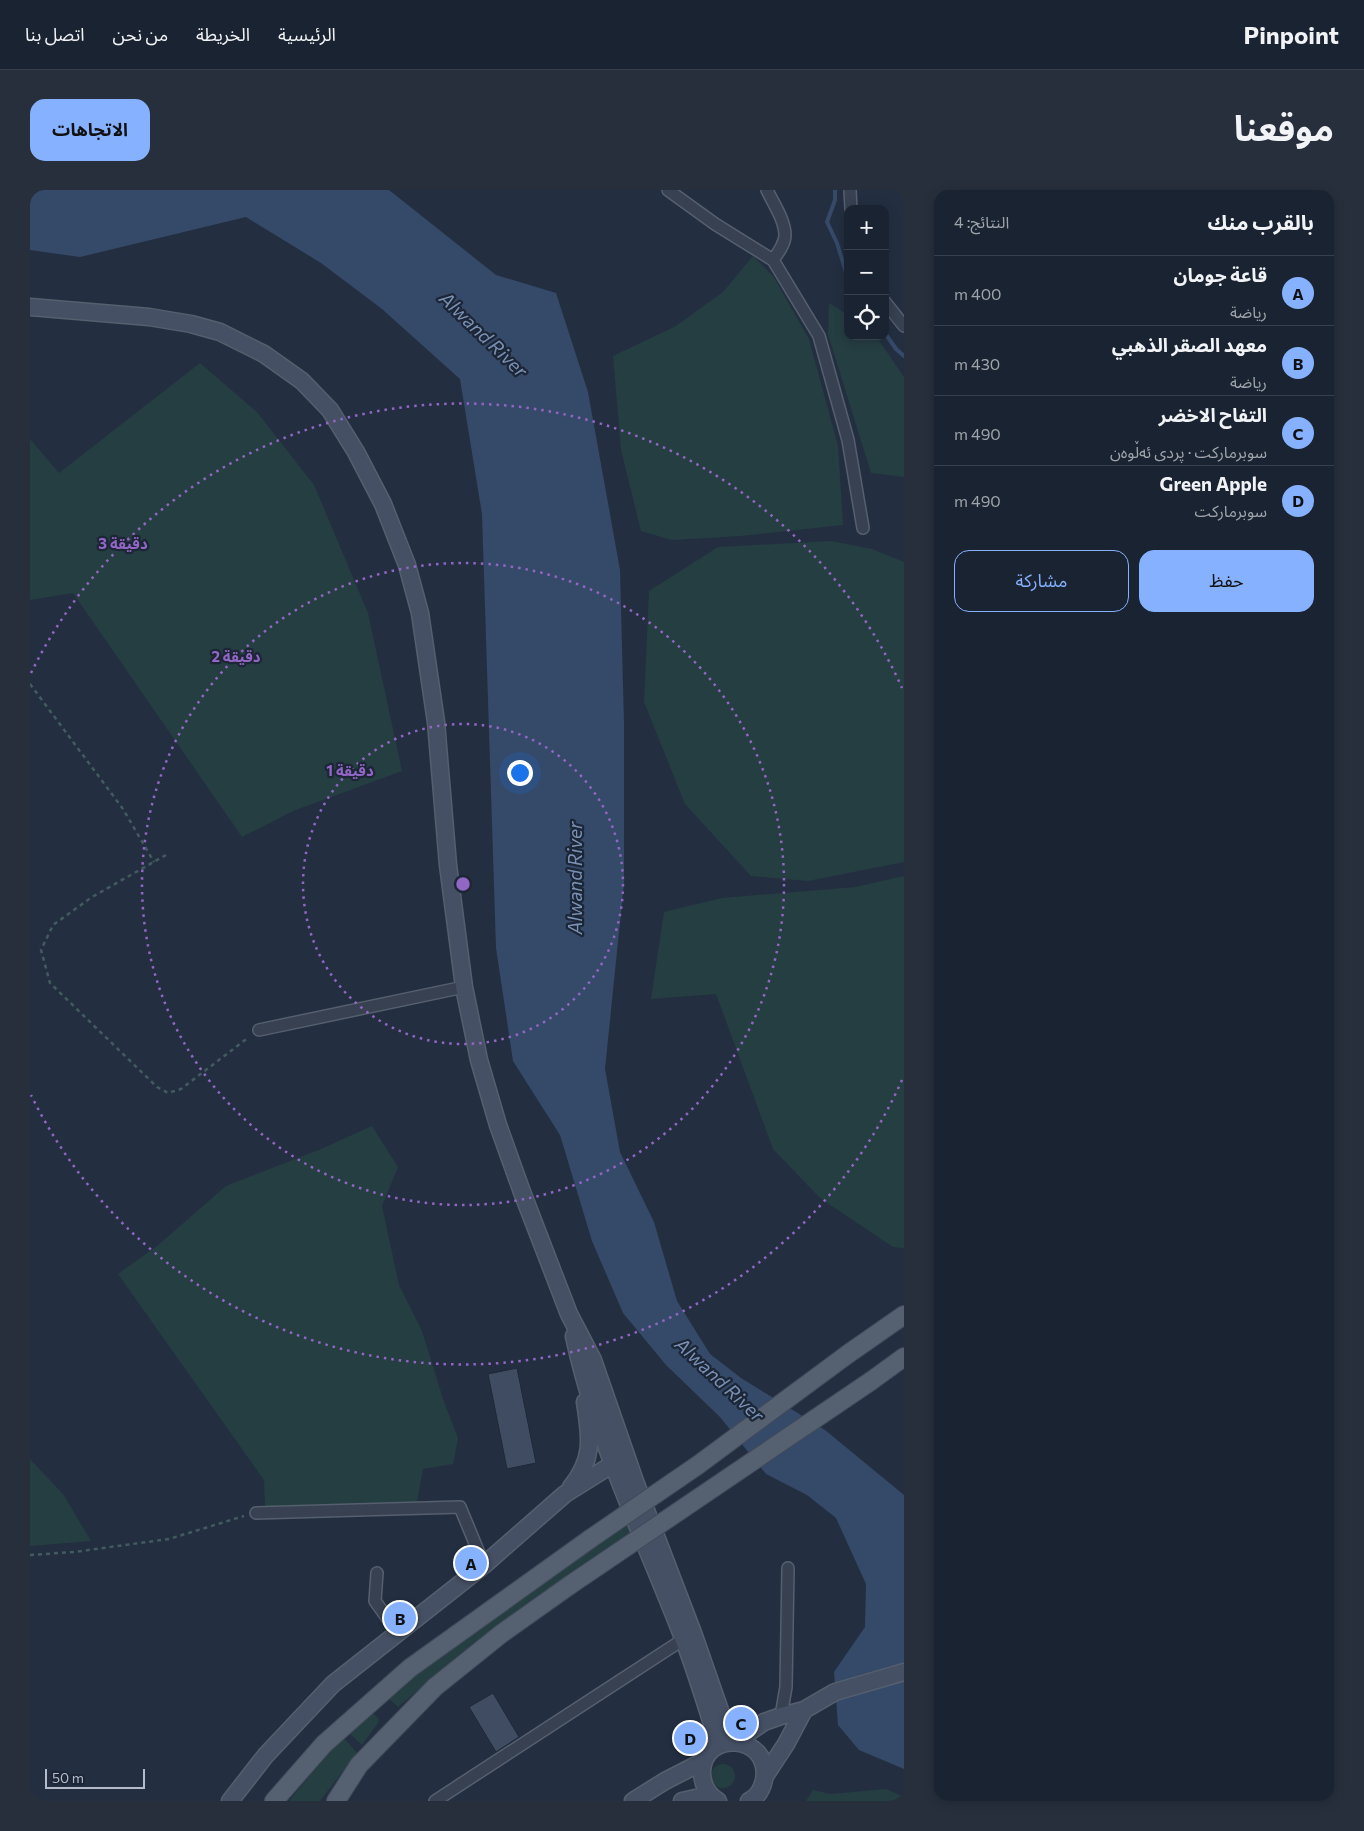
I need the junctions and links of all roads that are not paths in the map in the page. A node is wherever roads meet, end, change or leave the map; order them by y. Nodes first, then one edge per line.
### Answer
1 (668, 190) edge
2 (767, 190) edge
3 (850, 190) edge
4 (851, 205) edge
5 (774, 260) junction
6 (30, 307) edge
7 (889, 307) edge
8 (904, 326) edge
9 (863, 528) dead end
10 (464, 987) junction
11 (259, 1030) road end
12 (569, 1314) junction
13 (904, 1315) edge
14 (904, 1356) edge
15 (580, 1366) junction
16 (620, 1460) junction
17 (565, 1494) junction
18 (256, 1513) road end
19 (484, 1565) junction
20 (788, 1568) dead end
21 (377, 1573) dead end
22 (398, 1633) junction
23 (688, 1636) junction
24 (904, 1672) edge
25 (804, 1710) junction
26 (781, 1716) junction
27 (729, 1743) junction
28 (704, 1761) junction
29 (765, 1776) junction
30 (755, 1799) edge
31 (716, 1800) edge
32 (230, 1801) edge
33 (274, 1801) edge
34 (336, 1801) edge
35 (435, 1801) edge
36 (633, 1801) edge
37 (682, 1801) edge

1 - 5 street
2 - 5 street
3 - 4 street
5 - 9 street
6 - 10 street
7 - 8 street
10 - 11 street
10 - 12 street
12 - 15 street
12 - 16 street
13 - 33 main road, bridge
14 - 34 main road, bridge
15 - 16 street
15 - 17 street
16 - 17 street
16 - 23 street
17 - 19 street
18 - 19 street
19 - 22 street
20 - 26 street
21 - 22 street
22 - 32 street
23 - 27 street
23 - 35 street
24 - 25 street
25 - 26 street
25 - 29 street
26 - 27 street
27 - 28 street
27 - 29 street
28 - 31 street
28 - 36 street
29 - 30 street
31 - 37 street

